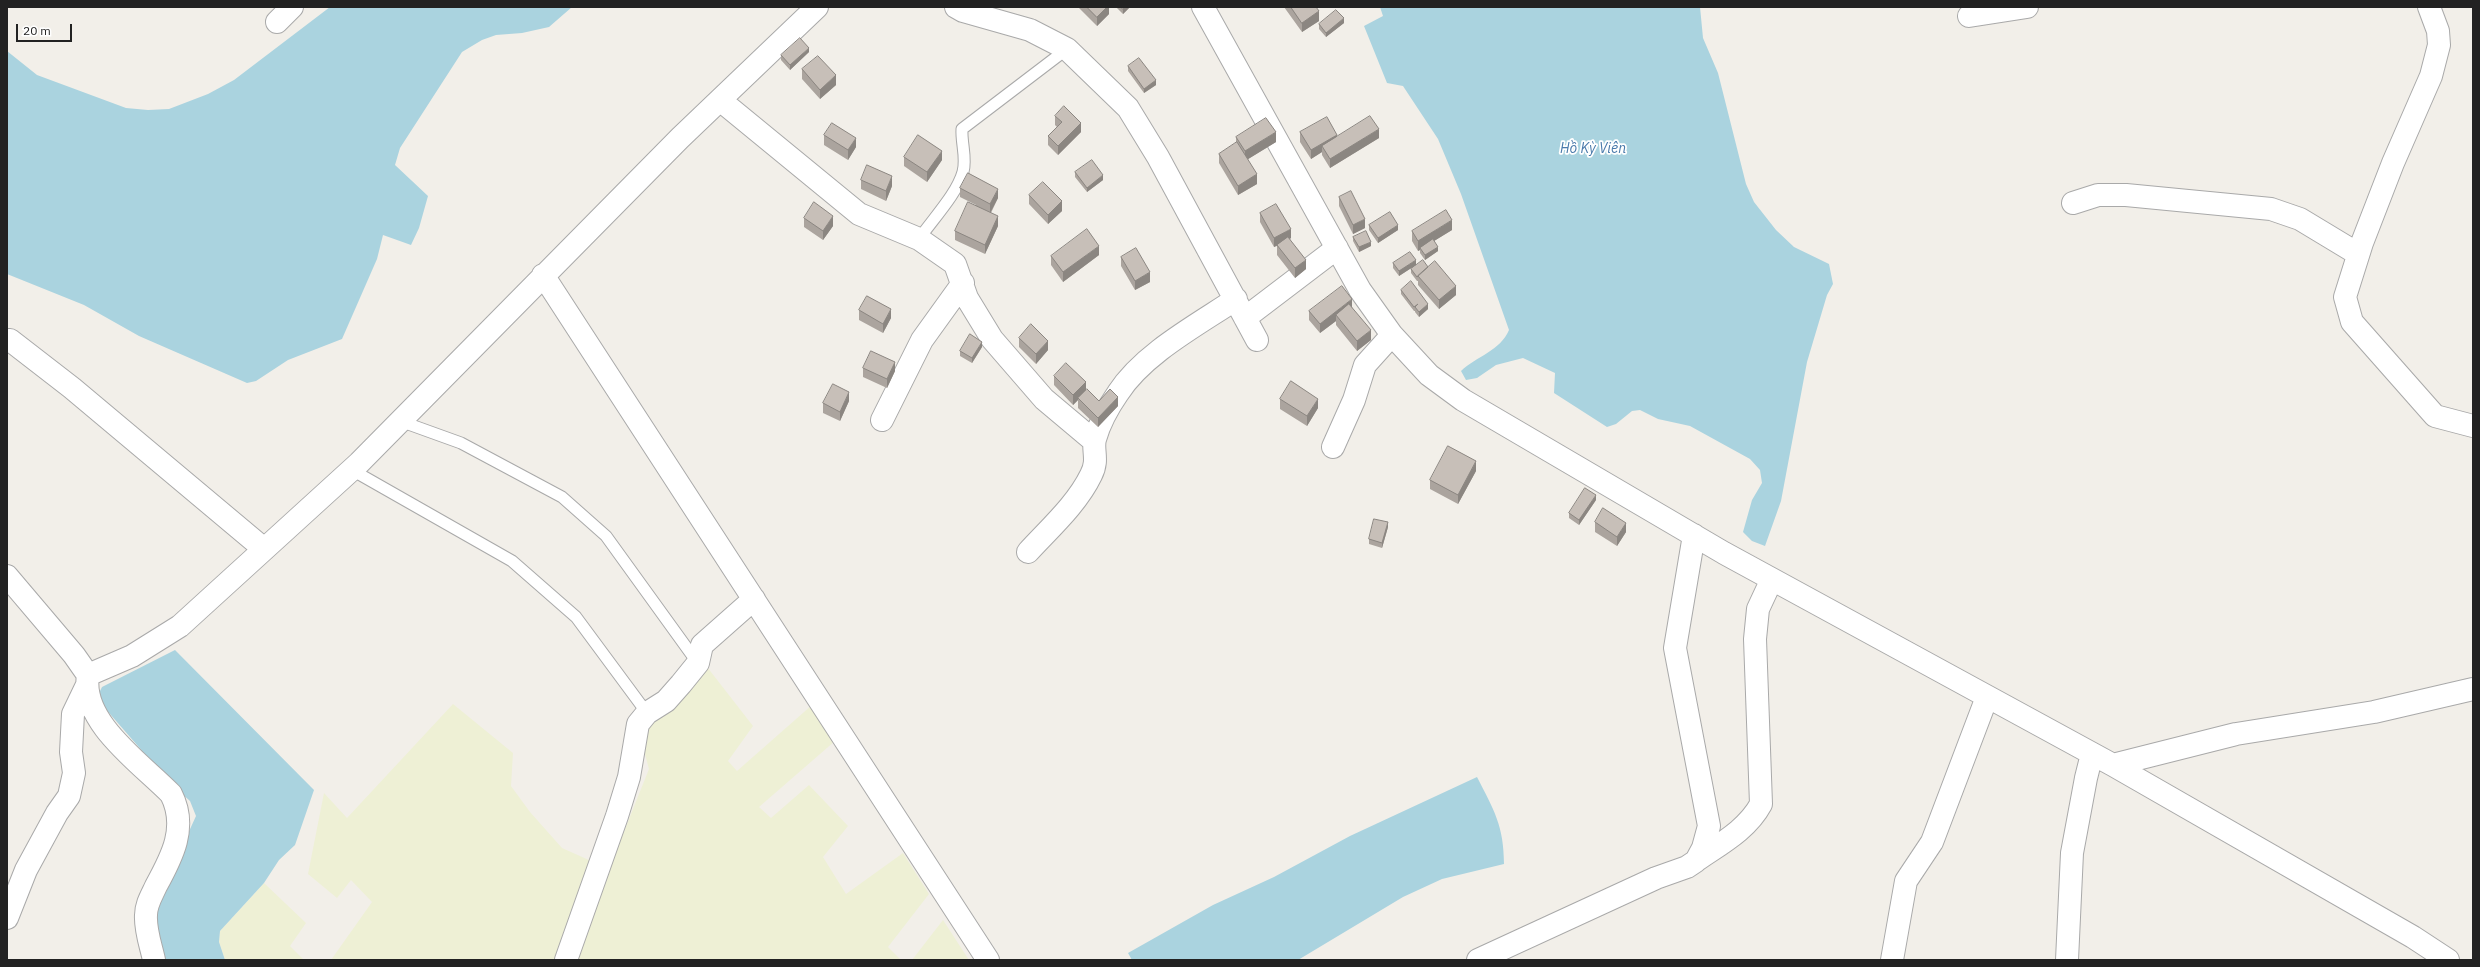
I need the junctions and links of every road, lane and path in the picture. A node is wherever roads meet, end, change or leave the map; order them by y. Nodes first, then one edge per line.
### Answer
1 (817, 7) edge
2 (956, 7) edge
3 (1203, 7) edge
4 (2027, 7) edge
5 (2429, 7) edge
6 (1969, 16) dead end
7 (1067, 49) junction
8 (720, 100) junction
9 (2073, 203) dead end
10 (919, 239) junction
11 (1337, 248) junction
12 (2358, 254) junction
13 (543, 275) junction
14 (963, 283) junction
15 (1240, 308) junction
16 (1392, 335) junction
17 (10, 340) dead end
18 (1257, 340) dead end
19 (2469, 419) edge
20 (882, 420) dead end
21 (400, 421) junction
22 (1094, 441) junction
23 (1333, 447) dead end
24 (352, 470) junction
25 (1694, 535) junction
26 (264, 549) junction
27 (1028, 552) dead end
28 (7, 576) edge
29 (1772, 579) junction
30 (754, 600) junction
31 (698, 663) junction
32 (87, 681) junction
33 (2473, 689) edge
34 (1987, 697) junction
35 (647, 713) junction
36 (2092, 754) junction
37 (2113, 766) junction
38 (1696, 861) junction
39 (7, 918) edge
40 (154, 960) edge
41 (566, 960) edge
42 (988, 960) edge
43 (1478, 960) edge
44 (1892, 960) edge
45 (2067, 960) edge
46 (2448, 960) edge

1 - 8 street
2 - 7 street
3 - 11 street
4 - 6 street
5 - 12 street
7 - 10 lane
7 - 15 street
8 - 10 street
8 - 13 street
9 - 12 street
10 - 14 street
11 - 15 street
11 - 16 street
12 - 19 street
13 - 21 street
13 - 30 street
14 - 20 street
14 - 22 street
15 - 18 street
15 - 22 street
16 - 23 street
16 - 25 street
17 - 26 street
21 - 24 street
21 - 31 lane
22 - 27 street
24 - 26 street
24 - 35 lane
25 - 29 street
25 - 38 street
26 - 32 street
28 - 32 street
29 - 34 street
29 - 38 street
30 - 31 street
30 - 42 street
31 - 35 street
32 - 39 street
32 - 40 street
33 - 37 street
34 - 36 street
34 - 44 street
35 - 41 street
36 - 37 street
36 - 45 street
37 - 46 street
38 - 43 street

